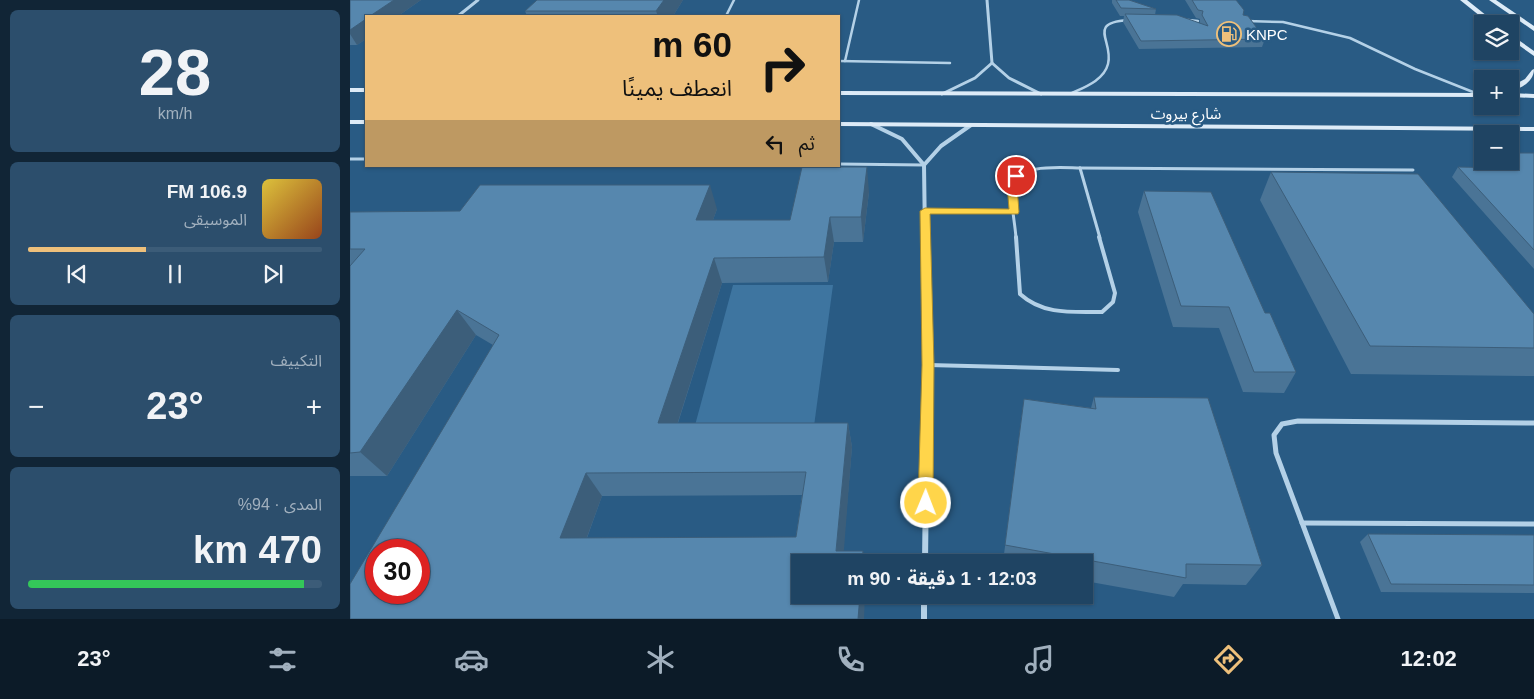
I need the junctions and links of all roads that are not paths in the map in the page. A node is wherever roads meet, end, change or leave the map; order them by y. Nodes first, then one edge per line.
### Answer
1 (478, 0) edge
2 (734, 0) edge
3 (859, 0) edge
4 (987, 0) edge
5 (1463, 0) edge
6 (1492, 0) edge
7 (459, 15) edge
8 (726, 15) edge
9 (1482, 15) edge
10 (1131, 20) edge
11 (1179, 20) edge
12 (1198, 21) edge
13 (1243, 21) edge
14 (1534, 29) edge
15 (1519, 43) edge
16 (1524, 47) junction
17 (1534, 54) edge
18 (1534, 60) edge
19 (840, 61) edge
20 (845, 61) junction
21 (950, 63) dead end
22 (992, 63) junction
23 (1534, 71) edge
24 (1519, 85) edge
25 (350, 90) edge
26 (365, 90) edge
27 (1474, 92) edge
28 (840, 93) edge
29 (942, 94) junction
30 (1042, 94) junction
31 (1070, 94) junction
32 (1474, 95) edge
33 (1519, 96) edge
34 (1534, 96) edge
35 (350, 122) edge
36 (365, 122) edge
37 (840, 124) edge
38 (871, 124) junction
39 (972, 125) junction
40 (1534, 129) edge
41 (350, 159) edge
42 (365, 159) edge
43 (840, 164) edge
44 (924, 165) junction
45 (1080, 168) junction
46 (1414, 170) dead end
47 (925, 211) junction
48 (1014, 212) junction
49 (928, 365) junction
50 (1118, 370) dead end
51 (1534, 423) edge
52 (1302, 523) junction
53 (1534, 524) edge
54 (925, 554) edge
55 (924, 604) edge
56 (924, 619) edge
57 (1338, 619) edge

1 - 7 street
2 - 8 lane
3 - 20 lane
4 - 22 street
5 - 9 main road
6 - 14 main road
10 - 31 lane
11 - 12 lane
13 - 27 lane
15 - 16 main road
16 - 17 main road
16 - 18 main road
19 - 20 lane
20 - 21 lane
22 - 29 street
22 - 30 street
23 - 24 main road
25 - 26 main road
28 - 29 main road, شارع بيروت
29 - 30 main road, شارع بيروت
30 - 31 main road, شارع بيروت
31 - 32 main road, شارع بيروت
33 - 34 main road
35 - 36 main road
37 - 38 main road, شارع بيروت
38 - 39 main road, شارع بيروت
38 - 44 street
39 - 40 main road, شارع بيروت
39 - 44 street
41 - 42 lane
43 - 44 lane
44 - 47 street
45 - 46 lane
45 - 48 lane
45 - 48 lane
47 - 48 lane
47 - 49 street
49 - 50 lane
49 - 54 street
51 - 52 lane
52 - 53 lane
52 - 57 lane
55 - 56 street

